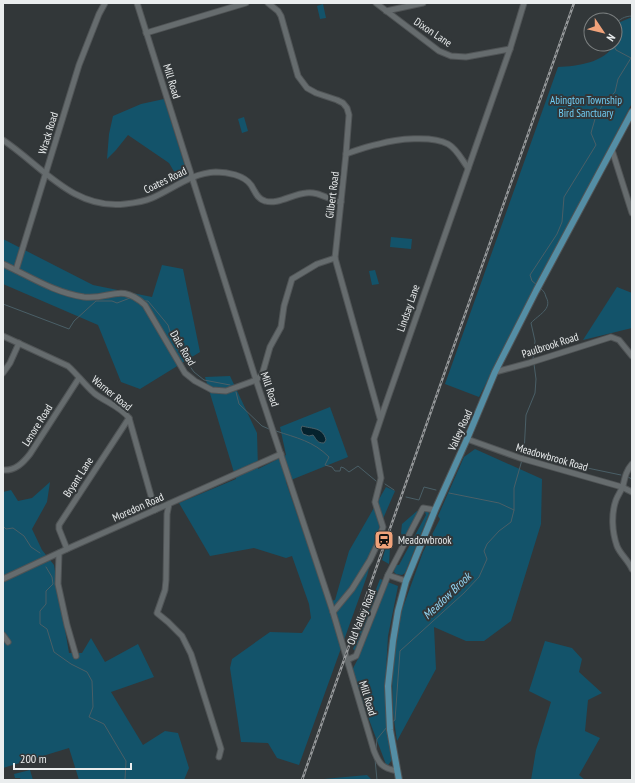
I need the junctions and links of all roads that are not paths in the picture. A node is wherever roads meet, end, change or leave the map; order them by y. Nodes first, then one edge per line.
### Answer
1 (105, 3) edge
2 (137, 3) edge
3 (246, 3) edge
4 (268, 3) edge
5 (376, 3) edge
6 (423, 3) edge
7 (524, 3) edge
8 (386, 11) junction
9 (146, 33) junction
10 (510, 48) junction
11 (632, 112) edge
12 (3, 140) edge
13 (612, 150) junction
14 (346, 154) junction
15 (468, 168) junction
16 (46, 174) junction
17 (192, 177) junction
18 (340, 202) junction
19 (632, 213) edge
20 (335, 258) junction
21 (3, 264) edge
22 (16, 270) junction
23 (3, 336) edge
24 (19, 343) junction
25 (632, 356) edge
26 (495, 372) junction
27 (3, 373) edge
28 (78, 378) junction
29 (256, 380) junction
30 (129, 418) junction
31 (380, 419) junction
32 (467, 439) junction
33 (281, 454) junction
34 (632, 464) edge
35 (3, 470) edge
36 (622, 487) junction
37 (632, 492) edge
38 (169, 504) junction
39 (155, 510) junction
40 (435, 510) junction
41 (67, 549) junction
42 (59, 553) junction
43 (632, 569) edge
44 (388, 575) junction
45 (3, 579) edge
46 (406, 581) junction
47 (332, 612) junction
48 (3, 635) edge
49 (8, 642) dead end
50 (76, 656) dead end
51 (347, 660) junction
52 (219, 757) dead end
53 (397, 771) junction
54 (399, 780) edge

1 - 16 street, Wrack Road
2 - 9 street, Mill Road
3 - 9 street
4 - 14 street, Gilbert Road
5 - 8 street, Dixon Lane
6 - 8 street
7 - 10 street, Lindsay Lane
8 - 10 street, Dixon Lane
9 - 17 street, Mill Road
10 - 15 street, Lindsay Lane
11 - 13 main road, Valley Road
12 - 16 street, Coates Road
13 - 19 street
13 - 26 main road, Valley Road
14 - 15 street
14 - 18 street, Gilbert Road
15 - 31 street, Lindsay Lane
16 - 17 street, Coates Road
16 - 22 street, Wrack Road
17 - 18 street, Coates Road
17 - 29 street, Mill Road
18 - 20 street, Gilbert Road
20 - 29 street
20 - 31 street, Gilbert Road
21 - 22 street, Dale Road
22 - 29 street, Dale Road
23 - 24 street, Warner Road
24 - 27 street
24 - 28 street, Warner Road
25 - 26 street, Paulbrook Road
26 - 32 main road, Valley Road
28 - 30 street, Warner Road
28 - 35 street, Lenore Road
29 - 33 street, Mill Road
30 - 39 street, Warner Road
30 - 41 street, Bryant Lane
31 - 47 street, Lindsay Lane
32 - 36 street, Meadowbrook Road
32 - 40 main road, Valley Road
33 - 38 street, Moredon Road
33 - 47 street, Mill Road
34 - 36 street
36 - 37 street, Meadowbrook Road
36 - 43 street
38 - 39 street, Moredon Road
38 - 52 street
39 - 41 street, Moredon Road
40 - 44 street, Old Valley Road
40 - 46 main road, Valley Road
41 - 42 street, Moredon Road
42 - 45 street, Moredon Road
42 - 50 street
44 - 46 street
44 - 51 street, Old Valley Road
46 - 53 main road, Valley Road
47 - 51 street, Mill Road
48 - 49 street
51 - 53 street, Mill Road
53 - 54 main road, Valley Road

